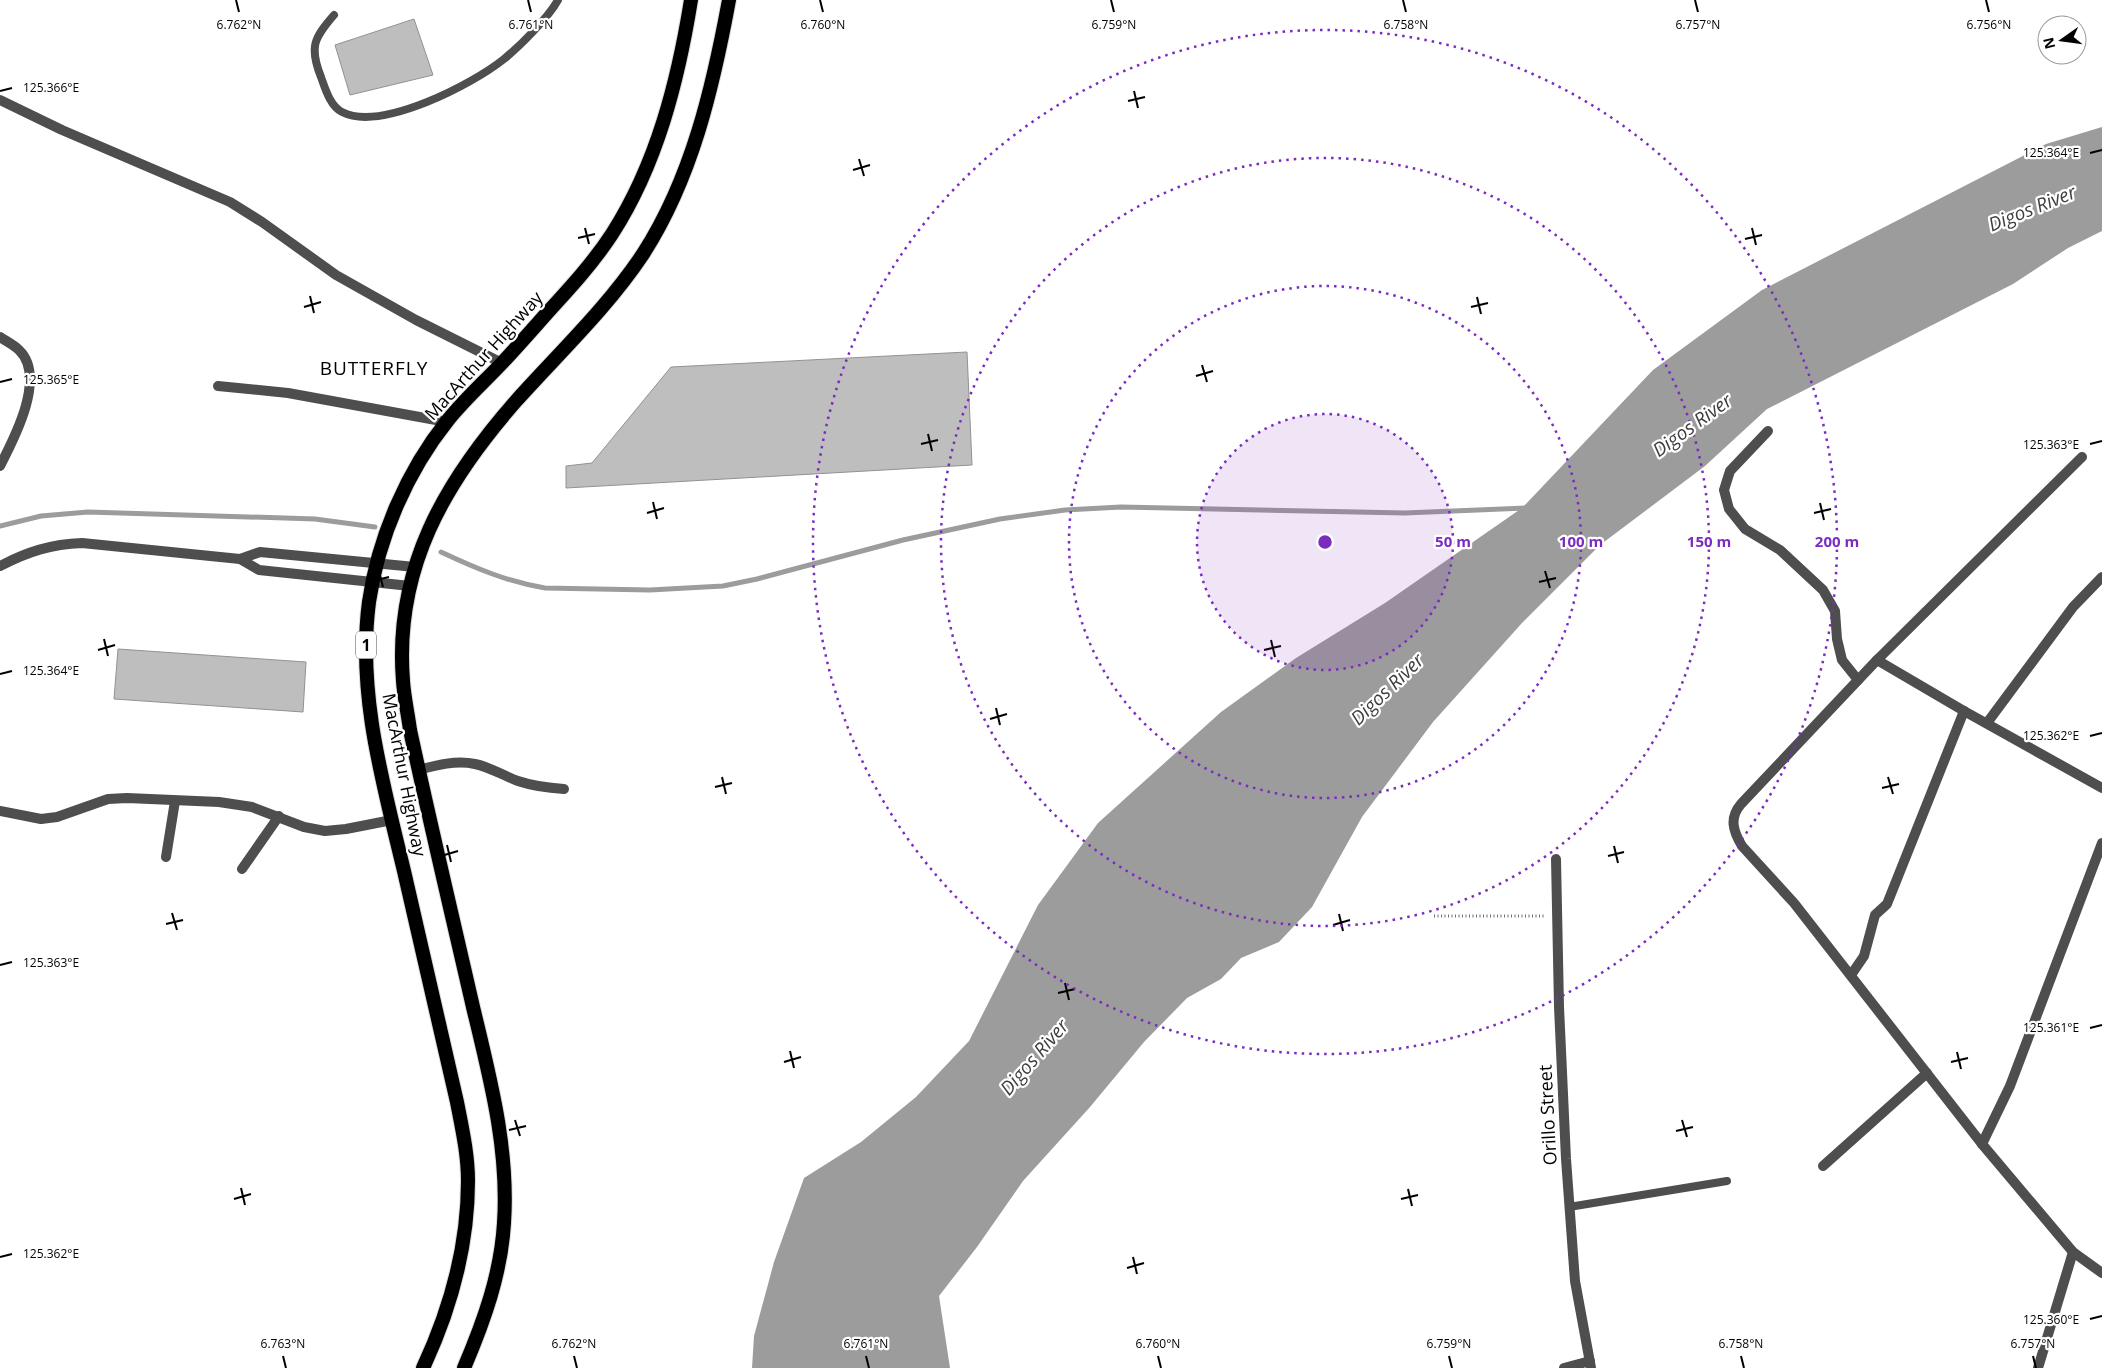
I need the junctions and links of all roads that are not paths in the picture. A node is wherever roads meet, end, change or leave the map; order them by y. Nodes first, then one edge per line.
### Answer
1 (558, 0) edge
2 (691, 0) edge
3 (729, 0) edge
4 (334, 15) dead end
5 (0, 100) edge
6 (0, 337) edge
7 (502, 363) junction
8 (218, 386) dead end
9 (447, 422) junction
10 (1768, 431) dead end
11 (2082, 457) dead end
12 (0, 466) edge
13 (240, 559) junction
14 (376, 564) junction
15 (0, 566) edge
16 (415, 567) junction
17 (2102, 577) edge
18 (373, 583) junction
19 (410, 586) junction
20 (1876, 660) junction
21 (1858, 680) junction
22 (1964, 711) junction
23 (1987, 723) junction
24 (418, 770) junction
25 (2102, 788) edge
26 (564, 789) dead end
27 (175, 800) junction
28 (0, 811) edge
29 (14, 813) junction
30 (280, 816) junction
31 (0, 819) edge
32 (392, 820) junction
33 (2102, 843) edge
34 (166, 857) dead end
35 (1556, 859) dead end
36 (242, 869) dead end
37 (1851, 976) junction
38 (1927, 1073) junction
39 (1982, 1144) junction
40 (1823, 1166) dead end
41 (1727, 1181) dead end
42 (1569, 1207) junction
43 (2073, 1252) junction
44 (2102, 1273) edge
45 (1591, 1365) edge
46 (423, 1368) edge
47 (464, 1368) edge
48 (1564, 1368) edge
49 (2038, 1368) edge

1 - 4 lane
2 - 7 highway, MacArthur Highway / 1
3 - 16 highway, MacArthur Highway
5 - 7 street
6 - 12 street
7 - 9 highway, MacArthur Highway / 1
8 - 9 street
9 - 14 highway, MacArthur Highway / 1
10 - 21 street
11 - 20 street
13 - 14 street
13 - 15 street
13 - 18 street
14 - 16 street
14 - 18 highway, MacArthur Highway / 1
16 - 19 highway, MacArthur Highway
17 - 23 street
18 - 19 street
18 - 32 highway, MacArthur Highway / 1
19 - 24 highway, MacArthur Highway
20 - 21 street
20 - 22 street
21 - 37 street
22 - 23 street
22 - 37 street
23 - 25 street
24 - 26 street
24 - 47 highway, MacArthur Highway
27 - 29 street
27 - 30 street
27 - 34 street
28 - 29 street
29 - 31 lane
30 - 32 street
30 - 36 street
32 - 46 highway, MacArthur Highway / 1
33 - 39 street
35 - 42 street, Orillo Street
37 - 38 street
38 - 39 street
38 - 40 street
39 - 43 street
41 - 42 lane
42 - 45 street, Orillo Street
43 - 44 street
43 - 49 street
45 - 48 street

